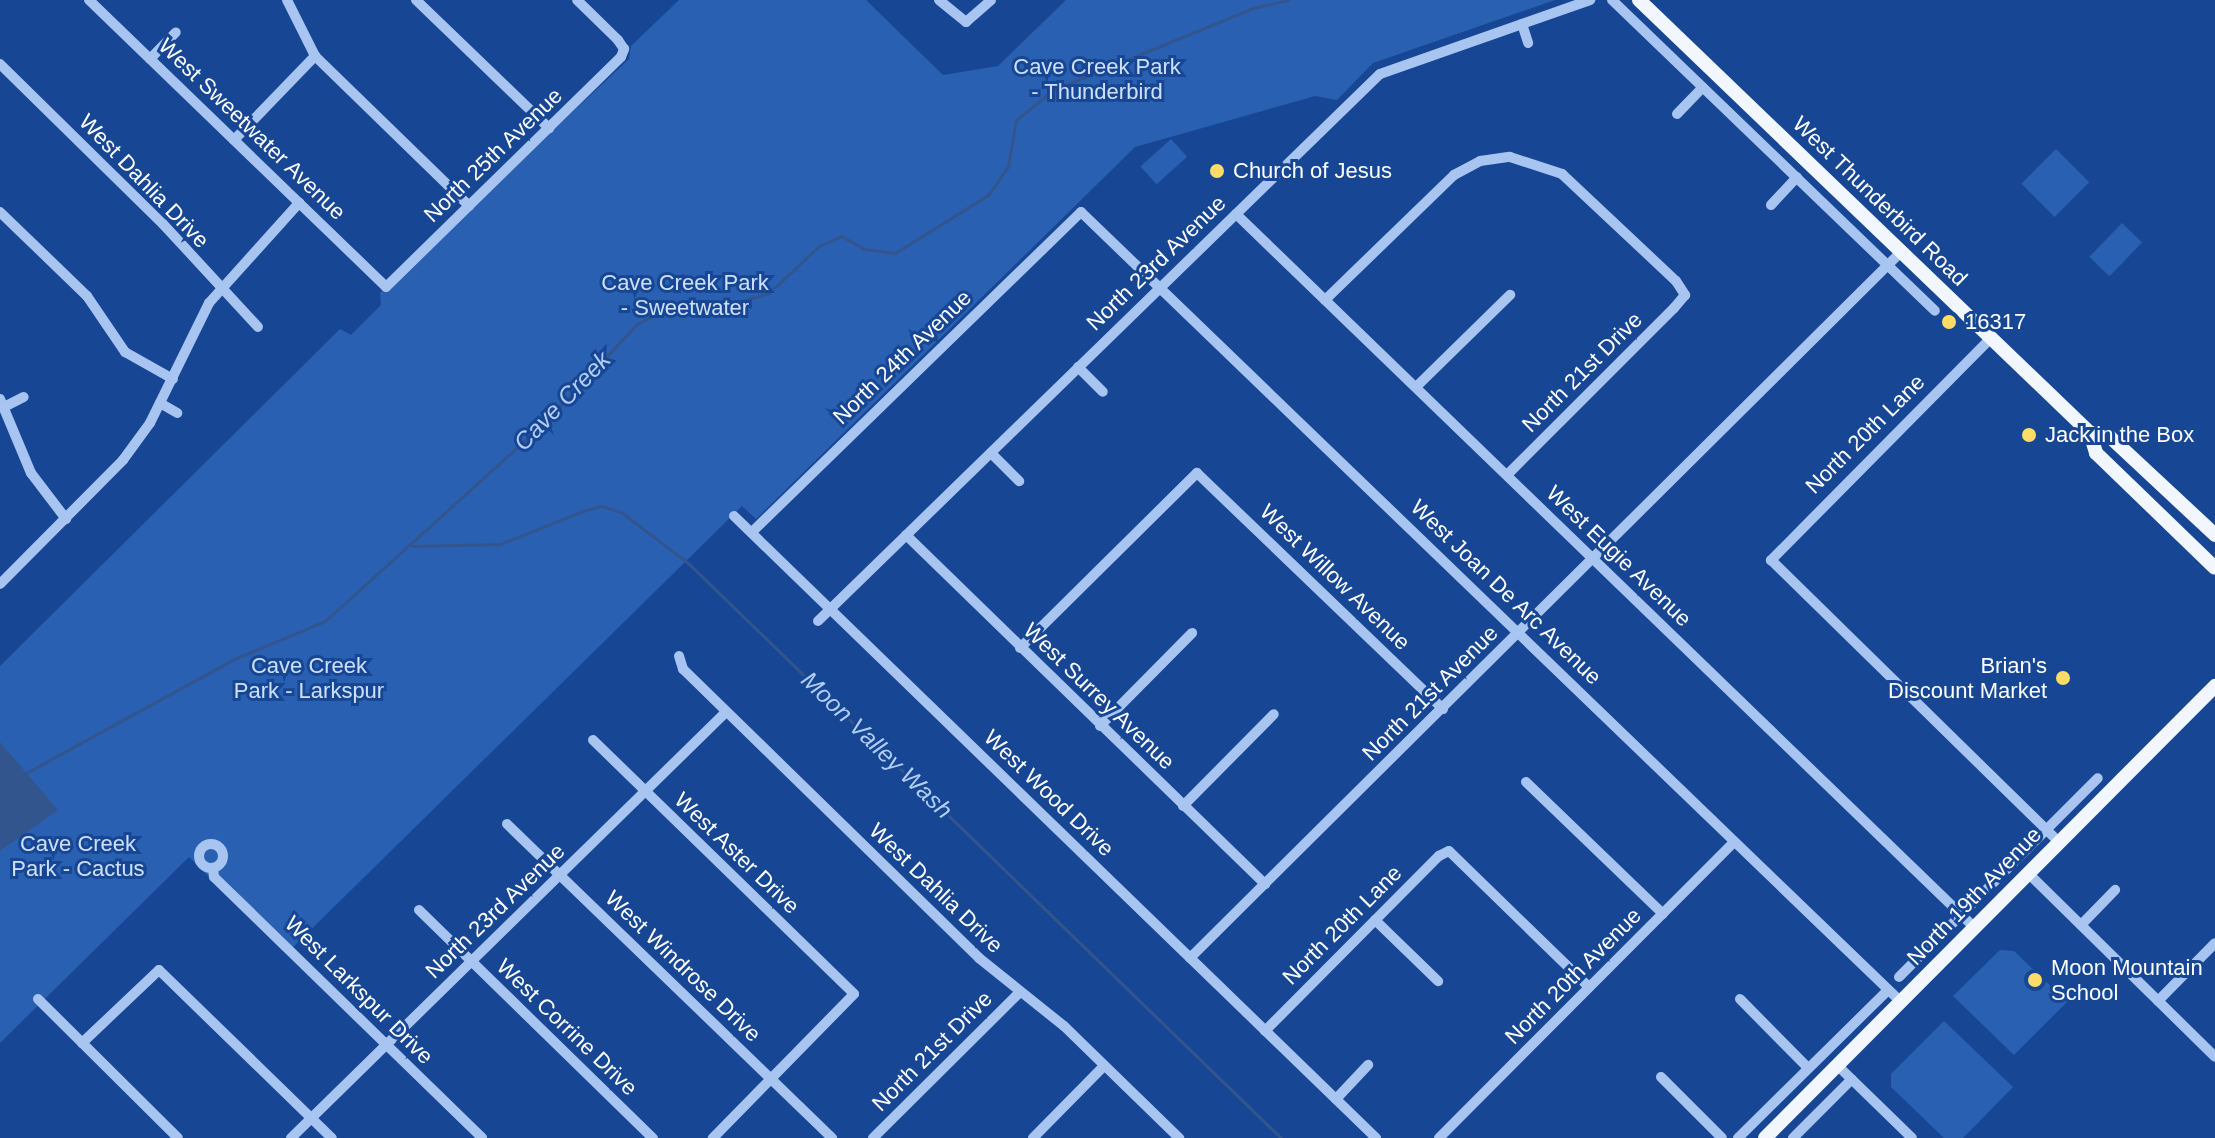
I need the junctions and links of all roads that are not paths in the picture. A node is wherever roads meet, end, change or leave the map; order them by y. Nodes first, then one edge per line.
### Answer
1 (89, 0) edge
2 (287, 0) edge
3 (416, 0) edge
4 (577, 0) edge
5 (939, 0) edge
6 (991, 0) edge
7 (1590, 0) edge
8 (1612, 0) edge
9 (1639, 0) edge
10 (1522, 24) junction
11 (176, 32) dead end
12 (1528, 43) dead end
13 (315, 56) junction
14 (150, 59) junction
15 (0, 64) edge
16 (1703, 87) junction
17 (1677, 114) dead end
18 (549, 128) junction
19 (234, 140) junction
20 (1797, 177) junction
21 (299, 203) junction
22 (1771, 205) dead end
23 (469, 206) junction
24 (0, 212) edge
25 (1081, 212) joint
26 (1236, 214) junction
27 (1901, 252) junction
28 (1889, 266) junction
29 (1161, 286) junction
30 (386, 287) joint
31 (220, 288) junction
32 (1510, 295) dead end
33 (1325, 300) junction
34 (1935, 311) dead end
35 (258, 327) dead end
36 (1991, 338) junction
37 (1078, 367) junction
38 (173, 379) junction
39 (1416, 387) junction
40 (1103, 392) dead end
41 (24, 397) dead end
42 (2, 403) edge
43 (160, 403) junction
44 (177, 413) dead end
45 (2090, 433) junction
46 (991, 453) junction
47 (1507, 475) junction
48 (1019, 481) dead end
49 (734, 516) dead end
50 (66, 519) junction
51 (752, 532) junction
52 (906, 535) junction
53 (2215, 535) edge
54 (1593, 559) junction
55 (2215, 568) edge
56 (0, 584) edge
57 (830, 609) junction
58 (818, 621) dead end
59 (1519, 632) junction
60 (1192, 633) dead end
61 (1020, 648) junction
62 (679, 656) dead end
63 (2215, 686) edge
64 (1443, 709) junction
65 (726, 712) junction
66 (1274, 714) dead end
67 (1100, 726) junction
68 (593, 740) dead end
69 (2098, 778) dead end
70 (1526, 782) dead end
71 (645, 792) junction
72 (1183, 806) junction
73 (507, 824) dead end
74 (2047, 830) junction
75 (2058, 841) junction
76 (1734, 842) junction
77 (213, 868) dead end
78 (2028, 873) junction
79 (560, 875) junction
80 (1265, 884) junction
81 (2115, 890) dead end
82 (419, 910) dead end
83 (1663, 914) junction
84 (1961, 915) junction
85 (1375, 920) junction
86 (2081, 925) junction
87 (1974, 927) junction
88 (2215, 943) edge
89 (1190, 958) junction
90 (471, 962) junction
91 (1899, 977) dead end
92 (1438, 981) dead end
93 (1589, 987) junction
94 (1888, 990) junction
95 (1020, 992) junction
96 (38, 999) dead end
97 (1740, 999) dead end
98 (2158, 1001) junction
99 (1901, 1002) junction
100 (1265, 1031) junction
101 (82, 1043) junction
102 (386, 1046) junction
103 (2215, 1057) edge
104 (1368, 1065) dead end
105 (1104, 1066) junction
106 (1838, 1066) junction
107 (1808, 1068) junction
108 (1661, 1077) dead end
109 (771, 1079) junction
110 (1852, 1079) junction
111 (1336, 1099) junction
112 (311, 1118) junction
113 (178, 1138) edge
114 (291, 1138) edge
115 (332, 1138) edge
116 (482, 1138) edge
117 (653, 1138) edge
118 (713, 1138) edge
119 (832, 1138) edge
120 (873, 1138) edge
121 (1034, 1138) edge
122 (1179, 1138) edge
123 (1376, 1138) edge
124 (1439, 1138) edge
125 (1722, 1138) edge
126 (1738, 1138) edge
127 (1765, 1138) edge
128 (1793, 1138) edge
129 (1912, 1138) edge

1 - 14 street, West Sweetwater Avenue
2 - 13 street
3 - 18 street
4 - 18 street, North 25th Avenue
5 - 6 street
7 - 10 street, North 23rd Avenue
8 - 16 street, West Thunderbird Road
9 - 27 main road, West Thunderbird Road
10 - 12 street
10 - 26 street, North 23rd Avenue
11 - 14 street
13 - 19 street
13 - 23 street
14 - 19 street, West Sweetwater Avenue
15 - 31 street, West Dahlia Drive
16 - 17 street
16 - 20 street, West Thunderbird Road
18 - 23 street, North 25th Avenue
19 - 21 street, West Sweetwater Avenue
20 - 22 street, West Thunderbird Road
20 - 28 street, West Thunderbird Road
21 - 30 street, West Sweetwater Avenue
21 - 31 street
23 - 30 street, North 25th Avenue
24 - 38 street
25 - 29 street, West Joan De Arc Avenue
25 - 51 street, North 24th Avenue
26 - 29 street, North 23rd Avenue
26 - 33 street, West Eugie Avenue
27 - 28 street, North 21st Avenue
27 - 36 main road, West Thunderbird Road
28 - 34 street, West Thunderbird Road
28 - 54 street, North 21st Avenue
29 - 37 street, North 23rd Avenue
29 - 59 street, West Joan De Arc Avenue
31 - 35 street, West Dahlia Drive
31 - 38 street
32 - 39 street
33 - 39 street, West Eugie Avenue
33 - 47 street, North 21st Drive
36 - 45 main road, West Thunderbird Road
36 - 74 street, North 20th Lane
37 - 40 street
37 - 46 street, North 23rd Avenue
38 - 43 street
39 - 47 street, West Eugie Avenue
41 - 42 street
42 - 50 street
43 - 44 street
43 - 50 street
45 - 53 main road, West Thunderbird Road
45 - 55 main road, West Thunderbird Road
46 - 48 street
46 - 52 street, North 23rd Avenue
47 - 54 street, West Eugie Avenue
49 - 51 street, West Wood Drive
50 - 56 street
51 - 57 street, West Wood Drive
52 - 57 street, North 23rd Avenue
52 - 61 street, West Surrey Avenue
54 - 59 street, North 21st Avenue
54 - 84 street, West Eugie Avenue
57 - 58 street, North 23rd Avenue
57 - 89 street, West Wood Drive
59 - 64 street, North 21st Avenue
59 - 76 street, West Joan De Arc Avenue
60 - 67 street
61 - 64 street, West Willow Avenue
61 - 67 street, West Surrey Avenue
62 - 65 street, West Dahlia Drive
63 - 75 main road, North 19th Avenue
64 - 80 street, North 21st Avenue
65 - 71 street, North 23rd Avenue
65 - 95 street, West Dahlia Drive
66 - 72 street
67 - 72 street, West Surrey Avenue
68 - 71 street, West Aster Drive
69 - 74 street, North 19th Avenue
70 - 83 street
71 - 79 street, North 23rd Avenue
71 - 109 street, West Aster Drive
72 - 80 street, West Surrey Avenue
73 - 79 street, West Windrose Drive
74 - 75 street
74 - 84 street, North 19th Avenue
75 - 78 main road, North 19th Avenue
76 - 83 street, North 20th Avenue
76 - 94 street, West Joan De Arc Avenue
77 - 102 street, West Larkspur Drive
78 - 86 street
78 - 87 main road, North 19th Avenue
79 - 90 street, North 23rd Avenue
79 - 109 street, West Windrose Drive
80 - 89 street, North 21st Avenue
81 - 86 street
82 - 90 street, West Corrine Drive
83 - 93 street, North 20th Avenue
84 - 87 street, West Eugie Avenue
84 - 91 street, North 19th Avenue
85 - 92 street
85 - 93 street, North 20th Lane
85 - 100 street, North 20th Lane
86 - 98 street
87 - 99 main road, North 19th Avenue
88 - 98 street
89 - 100 street, West Wood Drive
90 - 102 street, North 23rd Avenue
90 - 117 street, West Corrine Drive
93 - 124 street, North 20th Avenue
94 - 99 street, West Joan De Arc Avenue
94 - 107 street
95 - 105 street, West Dahlia Drive
95 - 120 street, North 21st Drive
96 - 101 street
97 - 107 street
98 - 103 street
99 - 106 main road, North 19th Avenue
100 - 111 street, West Wood Drive
101 - 112 street
101 - 113 street
102 - 112 street, North 23rd Avenue
102 - 116 street, West Larkspur Drive
104 - 111 street
105 - 121 street
105 - 122 street, West Dahlia Drive
106 - 110 street
106 - 127 main road, North 19th Avenue
107 - 126 street
108 - 125 street
109 - 118 street
109 - 119 street, West Windrose Drive
110 - 128 street
110 - 129 street
111 - 123 street, West Wood Drive
112 - 114 street, North 23rd Avenue
112 - 115 street

